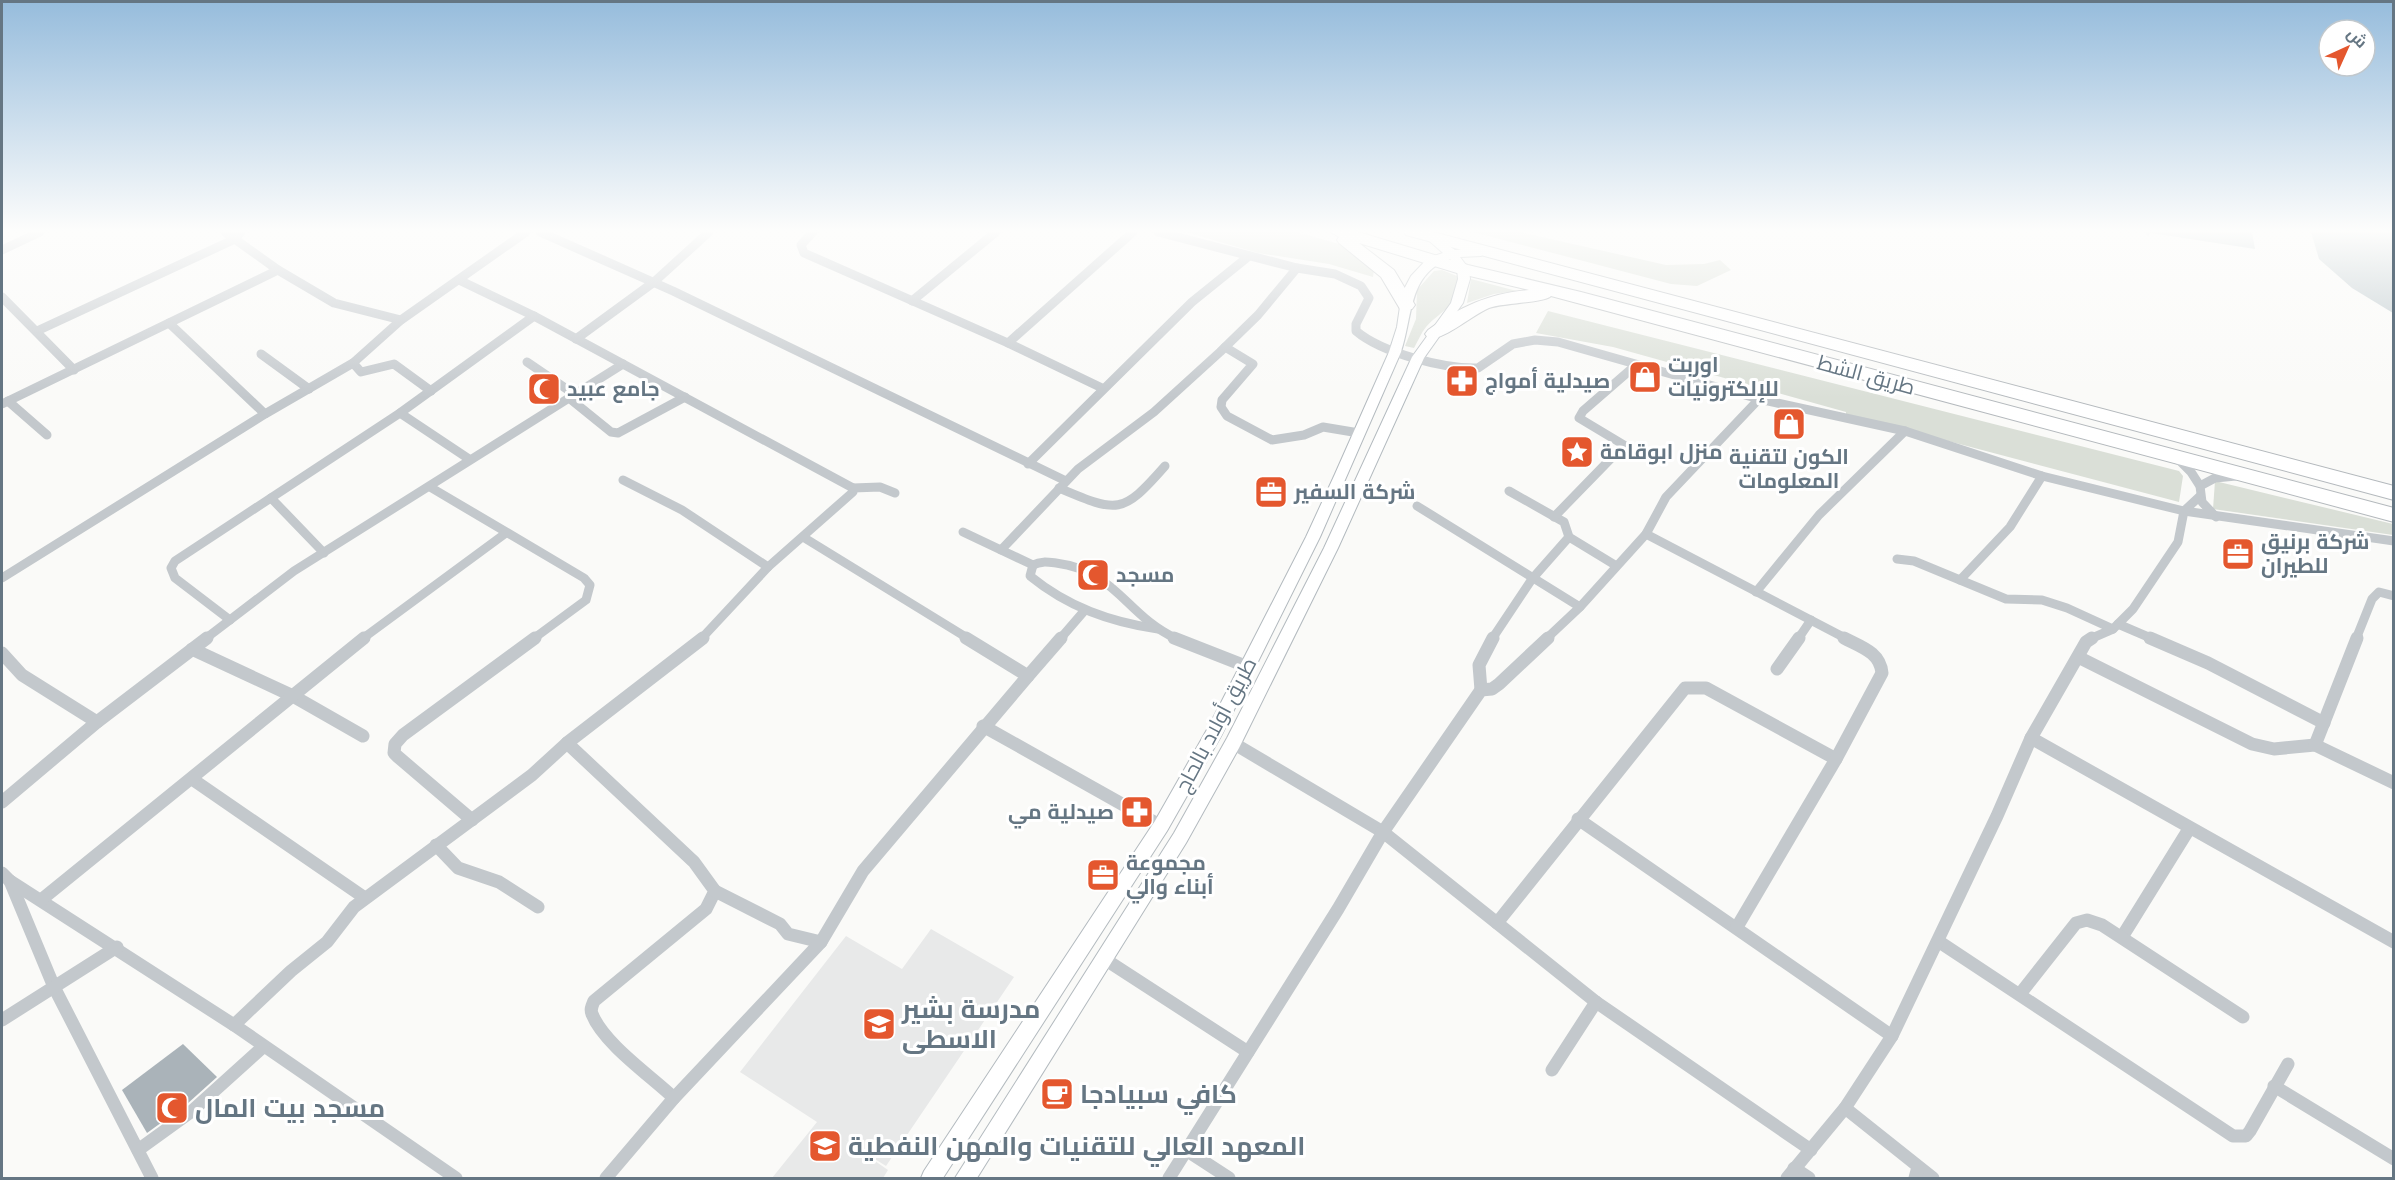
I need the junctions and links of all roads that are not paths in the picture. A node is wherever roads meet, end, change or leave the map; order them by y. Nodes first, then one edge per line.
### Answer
1 (130, 287) edge
2 (243, 287) edge
3 (307, 287) edge
4 (449, 287) edge
5 (474, 287) edge
6 (647, 287) edge
7 (664, 287) edge
8 (881, 287) edge
9 (929, 287) edge
10 (1071, 287) edge
11 (1211, 287) edge
12 (1281, 287) edge
13 (1362, 287) edge
14 (1396, 287) edge
15 (1411, 287) edge
16 (1462, 287) edge
17 (1544, 287) edge
18 (1614, 287) edge
19 (1575, 296) junction
20 (3, 300) edge
21 (912, 301) junction
22 (1406, 305) junction
23 (534, 316) junction
24 (401, 320) junction
25 (169, 323) junction
26 (37, 331) junction
27 (1434, 334) junction
28 (576, 339) junction
29 (1008, 343) junction
30 (1226, 347) junction
31 (1395, 352) junction
32 (261, 354) dead end
33 (1418, 357) junction
34 (527, 362) dead end
35 (353, 363) junction
36 (623, 364) junction
37 (1636, 365) junction
38 (74, 370) junction
39 (309, 388) junction
40 (1102, 388) junction
41 (431, 391) junction
42 (571, 396) junction
43 (685, 397) junction
44 (1759, 399) junction
45 (5, 402) edge
46 (400, 413) junction
47 (265, 414) junction
48 (1905, 431) junction
49 (1359, 433) junction
50 (47, 435) dead end
51 (2176, 457) junction
52 (469, 459) junction
53 (1028, 464) junction
54 (1166, 466) dead end
55 (2042, 476) junction
56 (2251, 477) junction
57 (622, 480) dead end
58 (1063, 485) junction
59 (430, 487) junction
60 (853, 488) junction
61 (1509, 491) dead end
62 (2200, 492) junction
63 (2394, 493) edge
64 (895, 494) dead end
65 (271, 498) junction
66 (1417, 506) dead end
67 (2184, 511) junction
68 (2394, 515) edge
69 (1554, 517) junction
70 (2216, 517) junction
71 (963, 532) dead end
72 (506, 533) junction
73 (1646, 534) junction
74 (803, 537) junction
75 (1569, 537) junction
76 (2394, 542) edge
77 (1001, 550) junction
78 (324, 553) junction
79 (1897, 559) dead end
80 (1033, 565) junction
81 (1615, 565) junction
82 (768, 567) junction
83 (2, 578) edge
84 (1532, 579) junction
85 (1960, 580) junction
86 (1756, 592) junction
87 (2394, 596) edge
88 (1580, 607) junction
89 (1085, 610) junction
90 (230, 620) junction
91 (1812, 620) junction
92 (2116, 626) junction
93 (1158, 629) junction
94 (192, 649) junction
95 (2, 653) edge
96 (2078, 657) junction
97 (1248, 667) junction
98 (1777, 669) dead end
99 (1028, 676) junction
100 (1481, 690) junction
101 (293, 696) junction
102 (97, 722) junction
103 (2324, 723) junction
104 (983, 726) junction
105 (363, 736) dead end
106 (2031, 738) junction
107 (567, 743) junction
108 (1233, 743) junction
109 (2315, 745) junction
110 (1836, 759) junction
111 (192, 779) junction
112 (2394, 783) edge
113 (2, 802) edge
114 (1578, 819) junction
115 (472, 820) junction
116 (1161, 826) junction
117 (2189, 829) junction
118 (1383, 832) junction
119 (436, 845) junction
120 (6, 877) edge
121 (715, 891) junction
122 (365, 898) junction
123 (41, 900) junction
124 (538, 906) dead end
125 (1497, 923) junction
126 (1737, 927) junction
127 (2122, 937) junction
128 (1938, 941) junction
129 (821, 942) junction
130 (2394, 942) edge
131 (117, 947) junction
132 (1103, 958) junction
133 (54, 987) junction
134 (2020, 994) junction
135 (1596, 1002) junction
136 (2243, 1017) dead end
137 (2, 1020) edge
138 (234, 1024) junction
139 (1892, 1036) junction
140 (263, 1047) junction
141 (1248, 1052) junction
142 (2288, 1064) dead end
143 (1552, 1070) dead end
144 (2274, 1086) junction
145 (674, 1098) junction
146 (1845, 1108) junction
147 (138, 1150) junction
148 (1186, 1150) junction
149 (1811, 1150) junction
150 (2394, 1159) edge
151 (1917, 1173) edge
152 (1791, 1174) edge
153 (150, 1178) edge
154 (456, 1179) edge
155 (606, 1179) edge
156 (931, 1179) edge
157 (965, 1179) edge
158 (1169, 1179) edge
159 (1229, 1179) edge
160 (1809, 1179) edge
161 (1933, 1179) edge

1 - 26 street
2 - 25 street
3 - 24 street
4 - 24 street
5 - 23 street
6 - 28 street
7 - 53 street
8 - 21 street
9 - 21 street
10 - 29 street
11 - 40 street
12 - 30 street
13 - 31 street
14 - 22 highway
15 - 22 main road, طريق أولاد بالحاج
16 - 27 main road, طريق أولاد بالحاج
17 - 19 highway, طريق الشط
18 - 63 highway, طريق الشط
19 - 27 highway
19 - 51 highway, طريق الشط
20 - 26 street
21 - 29 street
22 - 31 main road, طريق أولاد بالحاج
23 - 28 street
23 - 41 street
24 - 35 street
25 - 38 street
25 - 47 street
26 - 38 street
27 - 33 main road, طريق أولاد بالحاج
28 - 36 street
29 - 40 street
30 - 49 street
30 - 58 street
31 - 33 street
31 - 49 main road, طريق أولاد بالحاج
32 - 39 street
33 - 37 street
33 - 108 main road, طريق أولاد بالحاج
34 - 42 street
35 - 39 street
35 - 41 street
36 - 42 street
36 - 43 street
37 - 44 street
37 - 69 street
38 - 45 street
39 - 47 street
40 - 53 street
41 - 46 street
42 - 43 street
42 - 52 street
43 - 60 street
44 - 48 street
44 - 73 street
45 - 50 street
46 - 52 street
46 - 65 street
47 - 83 street
48 - 55 street
48 - 86 street
49 - 97 main road, طريق أولاد بالحاج
51 - 56 highway, طريق الشط
51 - 62 street
52 - 59 street
53 - 58 street
54 - 58 street
55 - 67 street
55 - 85 street
56 - 62 street
56 - 68 highway, طريق الشط
57 - 82 street
58 - 77 street
59 - 72 street
59 - 78 street
60 - 64 street
60 - 74 street
61 - 69 street
62 - 67 street
62 - 70 street
65 - 78 street
65 - 90 street
66 - 84 street
67 - 70 street
67 - 92 street
69 - 75 street
70 - 76 street
71 - 77 street
72 - 101 street
72 - 115 street
73 - 81 street
73 - 86 street
74 - 82 street
74 - 99 street
75 - 81 street
75 - 84 street
77 - 80 street
78 - 90 street
79 - 85 street
80 - 89 street
80 - 93 street
81 - 88 street
82 - 107 street
84 - 88 street
84 - 100 street
85 - 92 street
86 - 91 street
87 - 103 street
88 - 100 street
89 - 93 street
89 - 99 street
90 - 94 street
91 - 98 street
91 - 110 street
92 - 96 street
92 - 103 street
93 - 97 street
94 - 101 street
94 - 102 street
95 - 102 street
96 - 106 street
96 - 109 street
97 - 116 main road, طريق أولاد بالحاج
99 - 104 street
100 - 118 street
101 - 105 street
101 - 111 street
102 - 113 street
103 - 109 street
104 - 116 street
104 - 129 street
106 - 117 street
106 - 128 street
107 - 115 street
107 - 121 street
108 - 118 street
108 - 132 main road, طريق أولاد بالحاج
109 - 112 street
110 - 114 street
110 - 126 street
111 - 122 street
111 - 123 street
114 - 125 street
114 - 126 street
115 - 119 street
116 - 156 main road, طريق أولاد بالحاج
117 - 127 street
117 - 130 street
118 - 125 street
118 - 141 street
119 - 122 street
119 - 124 street
120 - 123 street
120 - 133 street
121 - 129 street
121 - 145 street
122 - 138 street
123 - 131 street
125 - 135 street
126 - 139 street
127 - 134 street
127 - 136 street
128 - 134 street
128 - 139 street
129 - 145 street
131 - 133 street
131 - 138 street
132 - 141 street
132 - 157 main road, طريق أولاد بالحاج
133 - 137 street
133 - 147 street
134 - 144 street
135 - 143 street
135 - 149 street
138 - 140 street
139 - 146 street
140 - 147 street
140 - 154 street
141 - 148 street
142 - 144 street
144 - 150 street
145 - 155 street
146 - 149 street
146 - 151 street
147 - 153 street
148 - 158 street
148 - 159 street
149 - 152 street
151 - 161 street
152 - 160 street

